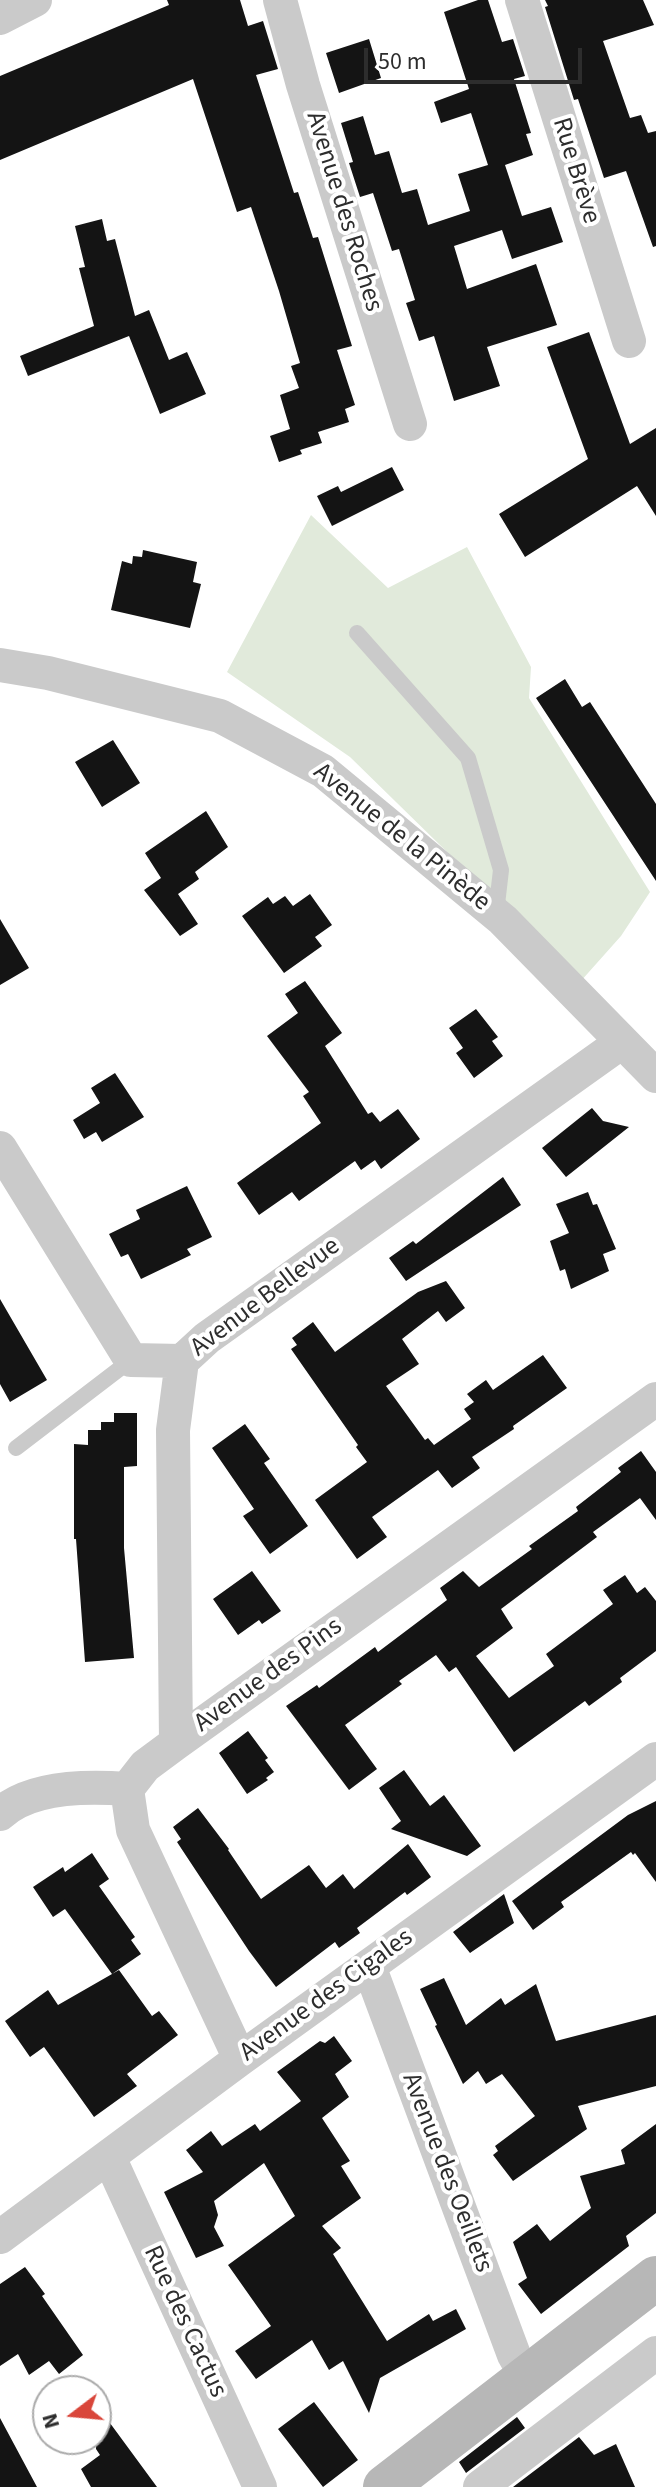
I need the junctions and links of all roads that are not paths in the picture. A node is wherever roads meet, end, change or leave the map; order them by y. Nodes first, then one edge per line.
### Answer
1 (35, 0) edge
2 (280, 0) edge
3 (522, 0) edge
4 (0, 18) edge
5 (629, 341) dead end
6 (410, 424) dead end
7 (357, 633) dead end
8 (0, 665) edge
9 (496, 914) junction
10 (622, 1042) junction
11 (656, 1076) edge
12 (0, 1148) edge
13 (131, 1360) junction
14 (182, 1361) junction
15 (656, 1399) edge
16 (16, 1448) dead end
17 (176, 1743) junction
18 (656, 1759) edge
19 (127, 1789) junction
20 (0, 1814) edge
21 (369, 1966) junction
22 (240, 2059) junction
23 (109, 2157) junction
24 (0, 2237) edge
25 (656, 2278) edge
26 (656, 2353) edge
27 (527, 2378) junction
28 (260, 2487) edge
29 (385, 2487) edge
30 (480, 2487) edge

1 - 4 street
2 - 6 street, Avenue des Roches
3 - 5 street, Rue Brève
7 - 9 lane
8 - 9 street, Avenue de la Pinède
9 - 10 street, Avenue de la Pinède
10 - 11 street, Avenue de la Pinède
10 - 14 street, Avenue Bellevue
12 - 13 street
13 - 14 street
13 - 16 lane
14 - 17 street, Avenue Bellevue
15 - 17 street, Avenue des Pins
17 - 19 street, Avenue des Pins
18 - 21 street, Avenue des Cigales
19 - 20 street
19 - 22 street
21 - 22 street, Avenue des Cigales
21 - 27 street, Avenue des Oeillets
22 - 23 street, Avenue des Cigales
23 - 24 street, Avenue des Cigales
23 - 28 street, Rue des Cactus
25 - 27 main road
26 - 30 street
27 - 29 main road

